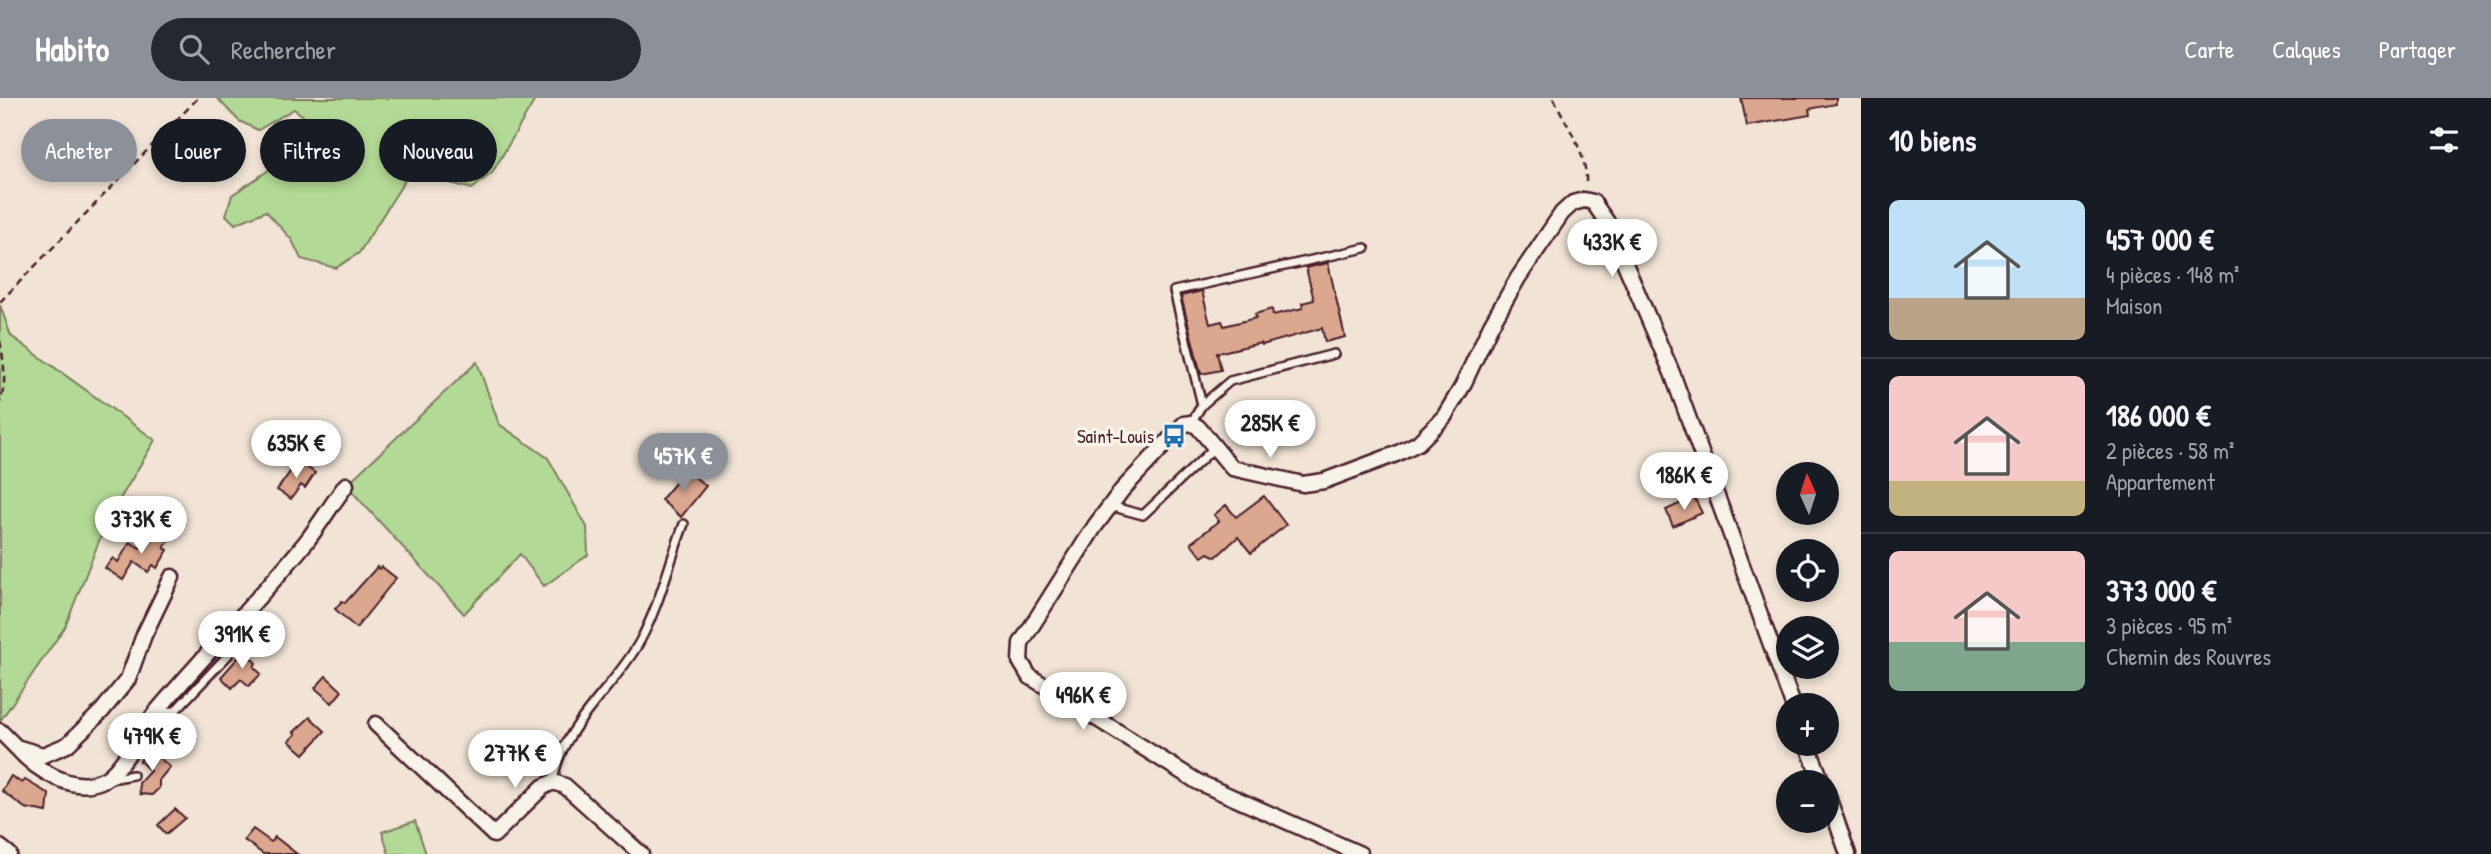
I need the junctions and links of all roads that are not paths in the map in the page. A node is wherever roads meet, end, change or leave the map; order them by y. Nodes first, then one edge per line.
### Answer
1 (1366, 248) dead end
2 (1334, 354) dead end
3 (1202, 405) junction
4 (1191, 423) junction
5 (1214, 448) junction
6 (345, 485) dead end
7 (1110, 506) junction
8 (684, 524) dead end
9 (173, 578) dead end
10 (229, 654) dead end
11 (1789, 693) edge
12 (155, 712) junction
13 (376, 724) dead end
14 (0, 731) edge
15 (16, 747) junction
16 (133, 775) dead end
17 (105, 779) junction
18 (553, 782) junction
19 (1839, 828) edge
20 (0, 848) edge
21 (9, 854) edge
22 (641, 854) edge
23 (1360, 854) edge
24 (1848, 854) edge

1 - 3 lane
2 - 3 lane
3 - 4 lane
4 - 5 street
4 - 7 street
5 - 7 lane
5 - 11 street
6 - 12 street
7 - 23 street
8 - 18 lane
9 - 15 street
10 - 12 lane
12 - 17 street
13 - 18 street
14 - 15 street
15 - 17 street
16 - 17 lane
18 - 22 street
19 - 24 street
20 - 21 street

